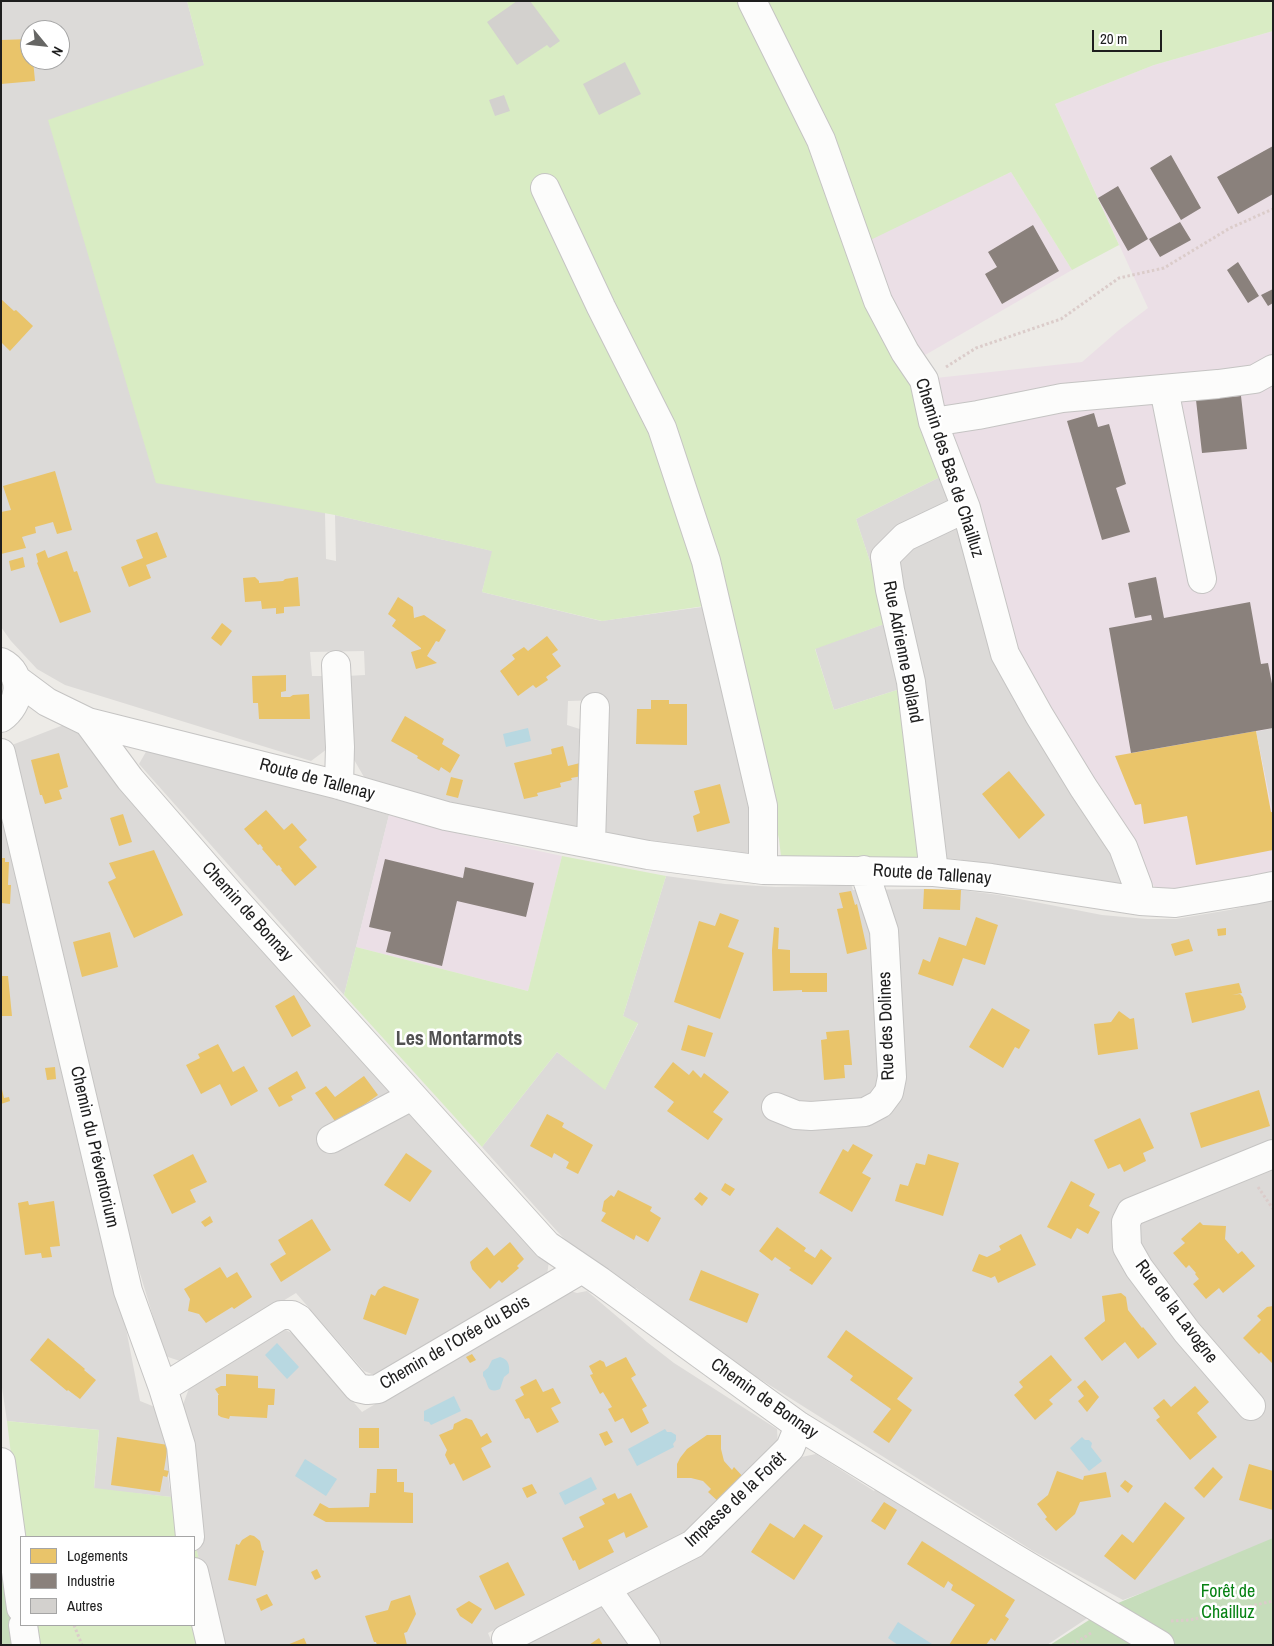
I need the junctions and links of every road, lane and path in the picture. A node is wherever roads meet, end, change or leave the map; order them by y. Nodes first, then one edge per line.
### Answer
1 (752, 1) edge
2 (545, 188) dead end
3 (1273, 209) edge
4 (1273, 370) edge
5 (924, 380) junction
6 (1164, 389) junction
7 (934, 422) junction
8 (966, 508) junction
9 (1202, 579) dead end
10 (336, 665) dead end
11 (8, 691) edge
12 (595, 707) dead end
13 (88, 722) junction
14 (1, 753) edge
15 (339, 785) junction
16 (591, 844) junction
17 (763, 870) junction
18 (864, 870) junction
19 (934, 872) junction
20 (1273, 886) edge
21 (1140, 902) junction
22 (412, 1096) junction
23 (776, 1107) dead end
24 (331, 1139) dead end
25 (1273, 1154) edge
26 (582, 1269) junction
27 (163, 1388) junction
28 (1251, 1406) dead end
29 (799, 1426) junction
30 (1, 1462) edge
31 (190, 1536) edge
32 (195, 1576) edge
33 (606, 1588) junction
34 (20, 1601) edge
35 (1273, 1601) edge
36 (1127, 1625) junction
37 (24, 1626) edge
38 (74, 1626) edge
39 (26, 1645) edge
40 (82, 1645) edge
41 (211, 1645) edge
42 (509, 1645) edge
43 (646, 1645) edge
44 (1160, 1645) edge

1 - 5 street, Chemin des Bas de Chailluz
2 - 17 street
3 - 5 path
4 - 6 street
5 - 7 street, Chemin des Bas de Chailluz
6 - 7 street
6 - 9 street
7 - 8 street, Chemin des Bas de Chailluz
8 - 19 street, Rue Adrienne Bolland
8 - 21 street, Chemin des Bas de Chailluz
10 - 15 street
11 - 13 street, Route de Tallenay
12 - 16 street
13 - 15 street, Route de Tallenay
13 - 22 street, Chemin de Bonnay
14 - 27 street, Chemin du Préventorium
15 - 16 street, Route de Tallenay
16 - 17 street, Route de Tallenay
17 - 18 street, Route de Tallenay
18 - 19 street, Route de Tallenay
18 - 23 street, Rue des Dolines
19 - 21 street, Route de Tallenay
20 - 21 street, Route de Tallenay
22 - 24 street
22 - 26 street, Chemin de Bonnay
25 - 28 street, Rue de la Lavogne
26 - 27 street, Chemin de l’Orée du Bois
26 - 29 street, Chemin de Bonnay
27 - 31 street, Chemin du Préventorium
29 - 33 street, Impasse de la Forêt
29 - 36 street, Chemin de Bonnay
30 - 34 street
32 - 41 street
33 - 42 street, Impasse de la Forêt
33 - 43 street
35 - 36 path
36 - 44 street, Chemin de Bonnay
37 - 39 street
38 - 40 path

